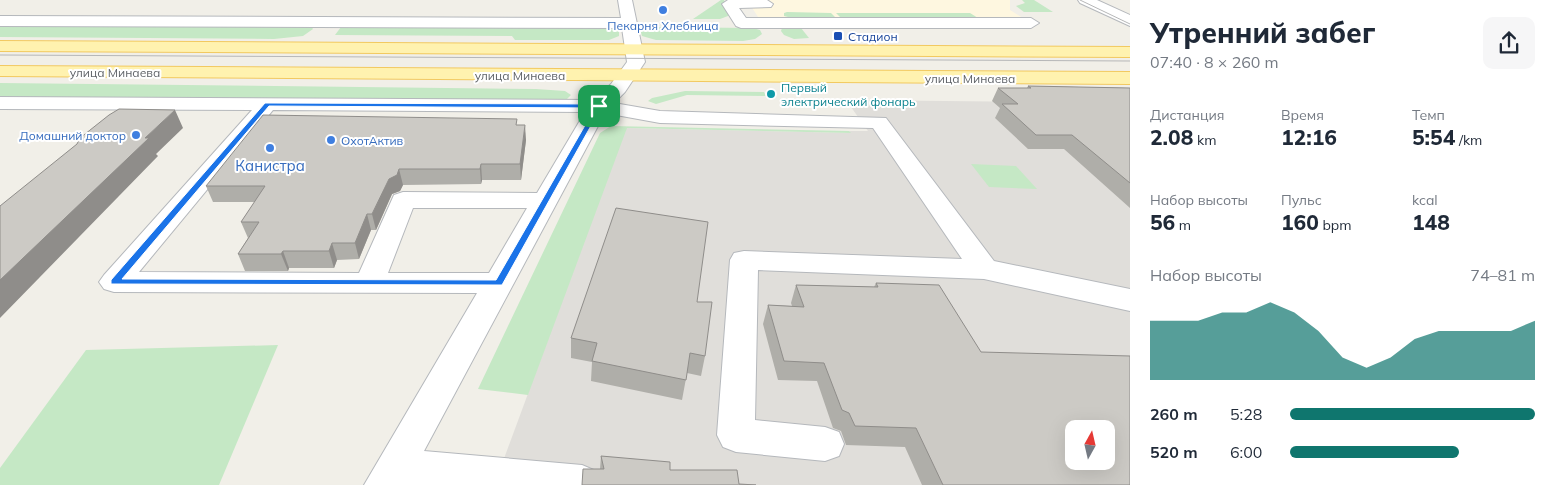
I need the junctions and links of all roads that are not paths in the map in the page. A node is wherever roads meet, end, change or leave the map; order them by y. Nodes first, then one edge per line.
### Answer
1 (625, 0) edge
2 (1085, 0) edge
3 (764, 2) edge
4 (18, 5) dead end
5 (0, 14) edge
6 (0, 20) edge
7 (1130, 21) edge
8 (336, 22) junction
9 (629, 22) junction
10 (768, 23) junction
11 (1032, 23) dead end
12 (0, 46) edge
13 (314, 48) junction
14 (788, 51) junction
15 (1130, 52) edge
16 (631, 63) junction
17 (0, 71) edge
18 (1130, 78) edge
19 (0, 103) edge
20 (140, 104) junction
21 (268, 104) junction
22 (599, 106) junction
23 (118, 123) edge
24 (545, 201) junction
25 (984, 268) junction
26 (369, 283) junction
27 (498, 283) junction
28 (1130, 300) edge
29 (825, 444) dead end
30 (390, 475) edge
31 (582, 484) edge

1 - 9 street
2 - 7 street
3 - 10 street
3 - 10 street
4 - 5 street
6 - 8 street
8 - 9 street
8 - 13 street
9 - 16 street
10 - 11 street
10 - 14 street
12 - 13 main road, улица Минаева
13 - 16 main road, улица Минаева
14 - 15 main road, улица Минаева
14 - 16 main road, улица Минаева
16 - 17 main road, улица Минаева
16 - 18 main road, улица Минаева
16 - 22 street
19 - 20 street
20 - 21 street
20 - 23 street
21 - 22 street
21 - 26 street
22 - 24 street
22 - 25 street
24 - 26 street
24 - 27 street
25 - 28 street
25 - 29 street
26 - 27 street
27 - 30 street
30 - 31 street

